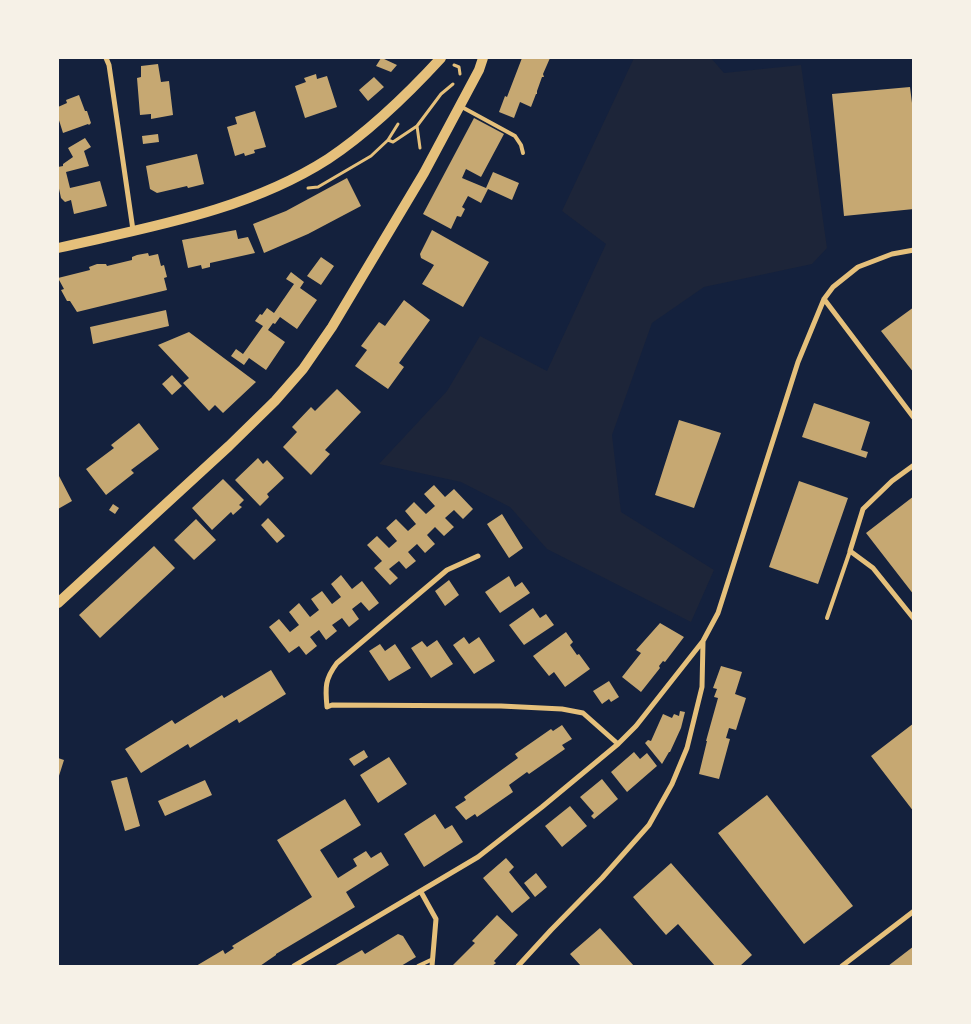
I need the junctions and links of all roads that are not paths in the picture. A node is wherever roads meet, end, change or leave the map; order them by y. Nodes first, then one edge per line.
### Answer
1 (106, 58) edge
2 (441, 58) edge
3 (483, 58) edge
4 (460, 106) junction
5 (523, 153) dead end
6 (133, 230) junction
7 (58, 248) edge
8 (914, 250) edge
9 (824, 299) junction
10 (914, 418) edge
11 (914, 465) edge
12 (850, 551) junction
13 (478, 556) dead end
14 (58, 603) edge
15 (827, 618) dead end
16 (914, 619) edge
17 (703, 641) junction
18 (618, 744) junction
19 (421, 892) junction
20 (914, 911) edge
21 (433, 959) junction
22 (294, 966) edge
23 (418, 966) edge
24 (432, 966) edge
25 (518, 966) edge
26 (842, 966) edge

1 - 6 street
2 - 6 main road
3 - 4 main road
4 - 5 lane
4 - 14 main road
6 - 7 main road
8 - 9 street
9 - 10 street
9 - 17 street
11 - 12 street
12 - 15 lane
12 - 16 street
13 - 18 street
17 - 18 street
17 - 25 street
18 - 19 street
19 - 21 street
19 - 22 street
20 - 26 street
21 - 23 lane
21 - 24 street

